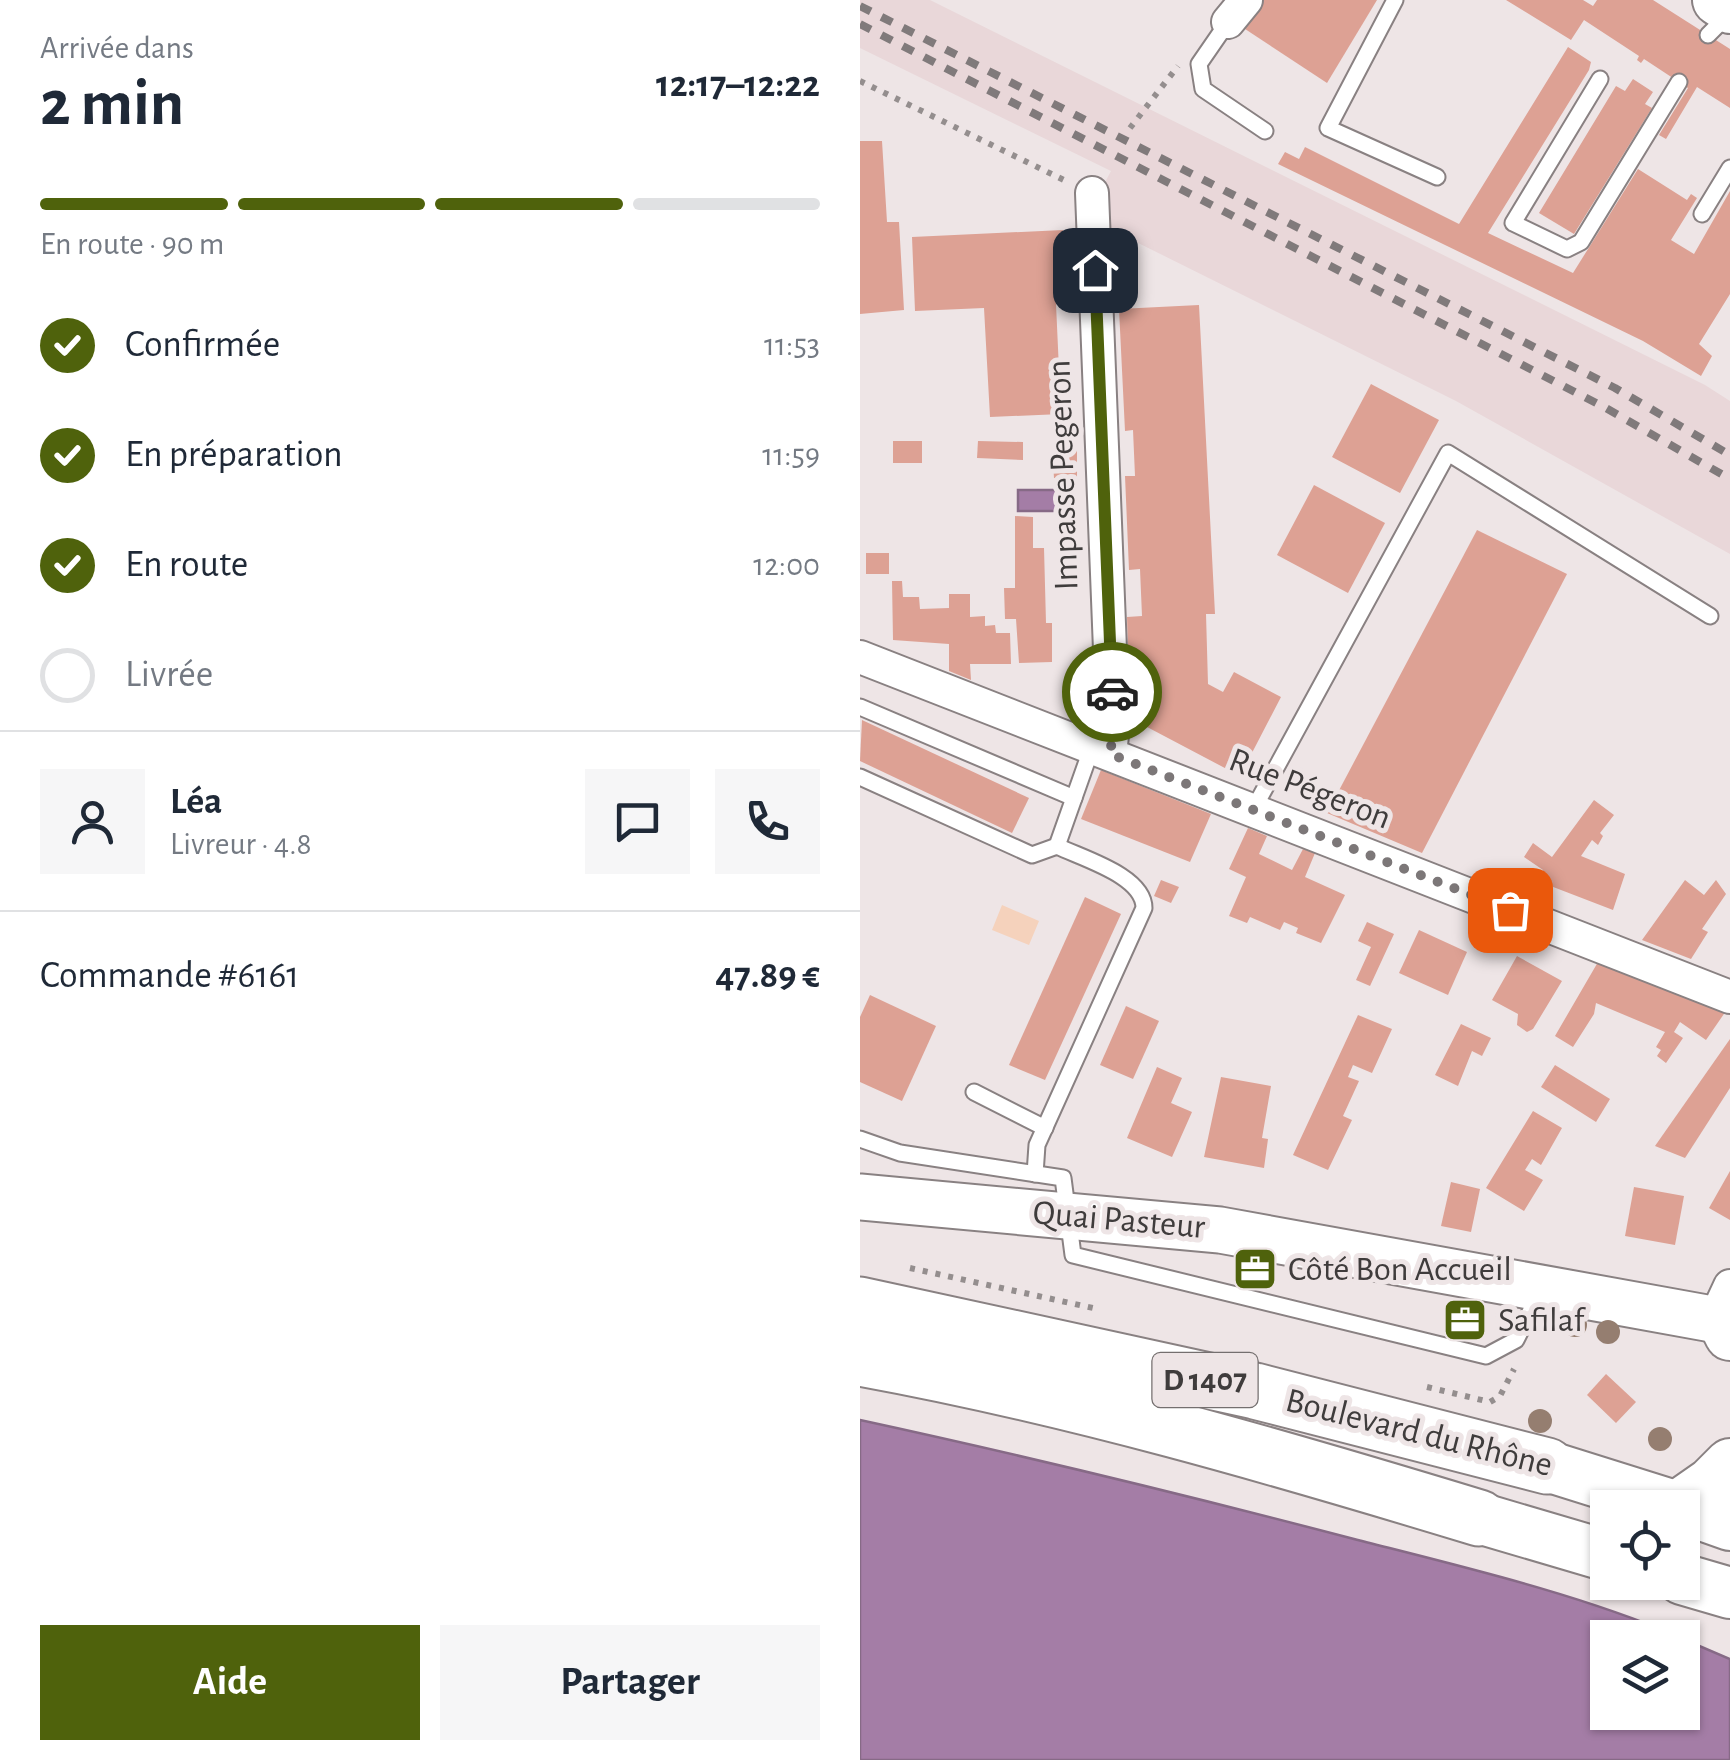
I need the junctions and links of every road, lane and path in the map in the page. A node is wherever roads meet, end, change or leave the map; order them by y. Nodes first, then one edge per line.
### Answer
1 (1395, 0) edge
2 (1237, 11) edge
3 (1600, 79) dead end
4 (860, 81) edge
5 (1679, 82) dead end
6 (1265, 132) dead end
7 (1730, 168) edge
8 (1436, 177) dead end
9 (1092, 193) joint
10 (1702, 214) dead end
11 (1710, 616) dead end
12 (860, 658) edge
13 (860, 708) edge
14 (1101, 750) junction
15 (860, 777) edge
16 (1074, 798) junction
17 (1253, 810) junction
18 (1057, 846) junction
19 (1730, 996) edge
20 (974, 1092) dead end
21 (1045, 1128) junction
22 (860, 1139) edge
23 (1035, 1174) junction
24 (860, 1197) edge
25 (1067, 1215) junction
26 (1542, 1288) junction
27 (860, 1305) edge
28 (1728, 1316) edge
29 (860, 1358) edge
30 (1730, 1464) edge
31 (1547, 1466) joint
32 (1625, 1490) edge
33 (1700, 1491) edge
34 (1700, 1514) edge
35 (1478, 1518) joint
36 (1730, 1525) edge
37 (1590, 1551) edge
38 (1700, 1584) edge
39 (1730, 1593) edge

1 - 8 lane
2 - 6 lane
3 - 5 lane
4 - 9 path
7 - 10 lane
9 - 14 street, Impasse Pegeron
11 - 17 lane
12 - 14 street, Rue Pégeron
13 - 16 lane
14 - 16 lane
14 - 17 street, Rue Pégeron
15 - 18 lane
16 - 18 lane
17 - 19 street, Rue Pégeron
18 - 21 lane
20 - 21 lane
21 - 23 lane
22 - 23 lane
23 - 25 lane
24 - 25 main road, Quai Pasteur
25 - 26 main road, Quai Pasteur
25 - 26 lane
26 - 28 main road, Quai Pasteur
27 - 31 highway, Boulevard du Rhône / D 1407
29 - 35 highway, Boulevard du Rhône / D 1407
30 - 33 main road
31 - 32 main road, Boulevard du Rhône / D 1407
34 - 36 main road, Boulevard du Rhône / D 1407
35 - 37 main road, Boulevard du Rhône / D 1407
38 - 39 main road

